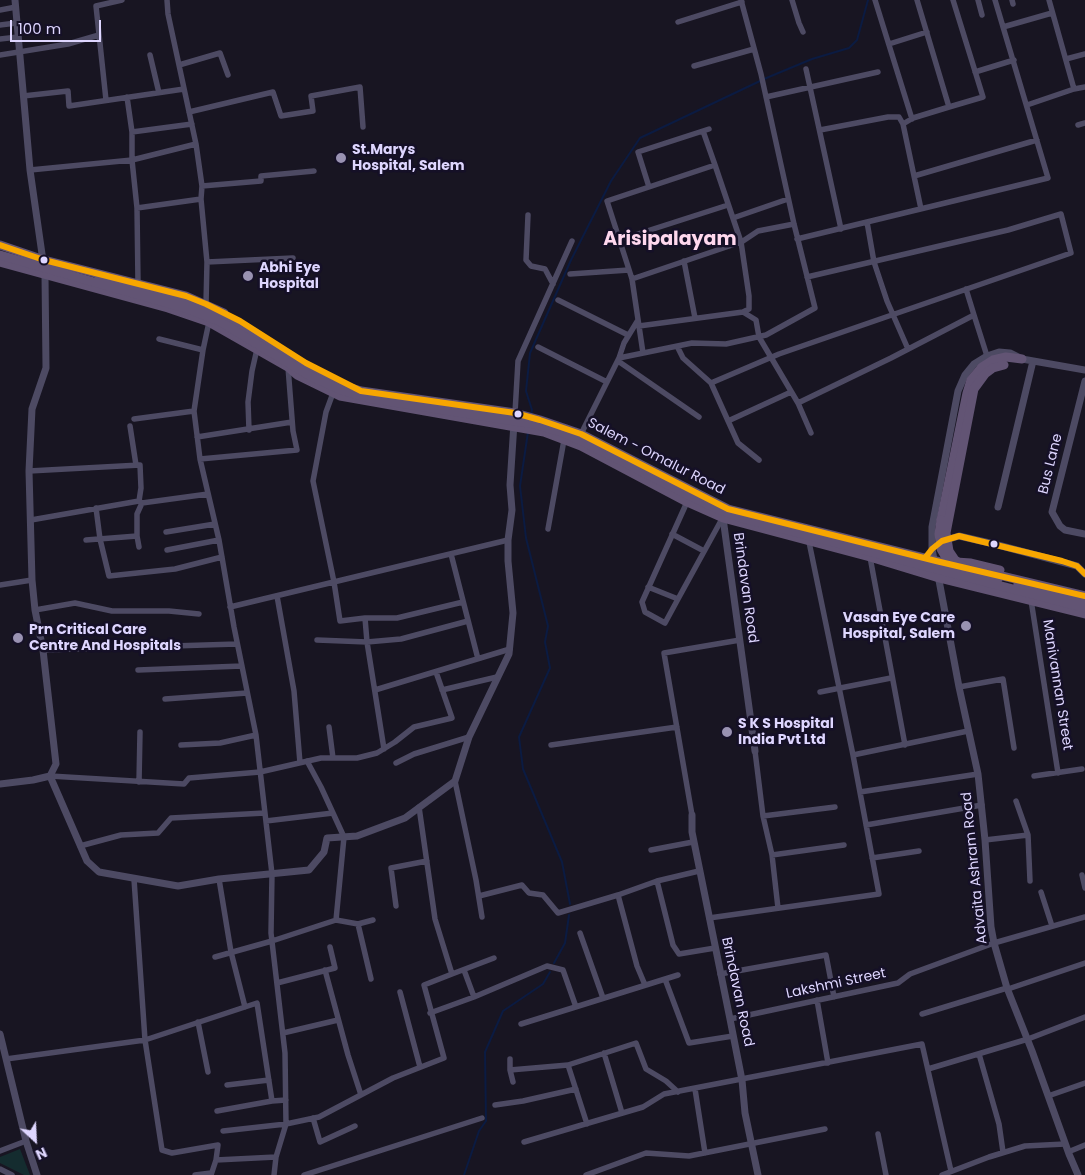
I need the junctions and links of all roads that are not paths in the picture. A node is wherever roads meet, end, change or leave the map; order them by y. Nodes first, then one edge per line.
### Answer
1 (122, 0) edge
2 (167, 0) edge
3 (792, 0) edge
4 (875, 0) edge
5 (917, 0) edge
6 (953, 0) edge
7 (978, 0) edge
8 (995, 0) edge
9 (1049, 0) edge
10 (741, 1) edge
11 (16, 4) edge
12 (0, 10) edge
13 (1052, 13) junction
14 (982, 15) dead end
15 (678, 22) dead end
16 (16, 23) junction
17 (0, 25) edge
18 (1003, 27) junction
19 (803, 32) dead end
20 (927, 32) junction
21 (99, 35) junction
22 (18, 37) junction
23 (0, 39) edge
24 (889, 44) junction
25 (754, 49) junction
26 (19, 52) junction
27 (0, 54) edge
28 (1085, 54) edge
29 (150, 56) dead end
30 (1066, 59) junction
31 (1014, 60) junction
32 (179, 65) junction
33 (694, 66) dead end
34 (806, 70) dead end
35 (878, 72) dead end
36 (975, 72) junction
37 (228, 75) dead end
38 (810, 87) junction
39 (1085, 87) edge
40 (184, 89) junction
41 (1074, 89) junction
42 (159, 93) junction
43 (23, 96) junction
44 (127, 98) junction
45 (766, 98) junction
46 (106, 100) junction
47 (1027, 105) junction
48 (949, 107) junction
49 (189, 112) junction
50 (912, 119) junction
51 (1085, 123) edge
52 (192, 124) junction
53 (903, 124) junction
54 (1078, 125) dead end
55 (363, 127) dead end
56 (820, 130) junction
57 (132, 132) junction
58 (1037, 140) junction
59 (196, 144) junction
60 (132, 160) junction
61 (715, 165) junction
62 (30, 170) junction
63 (314, 171) dead end
64 (914, 176) junction
65 (202, 186) junction
66 (649, 187) junction
67 (788, 199) junction
68 (201, 200) junction
69 (728, 205) junction
70 (137, 208) junction
71 (921, 209) junction
72 (528, 215) dead end
73 (733, 218) junction
74 (867, 222) junction
75 (794, 224) junction
76 (842, 229) junction
77 (798, 239) junction
78 (619, 240) junction
79 (572, 241) dead end
80 (741, 242) junction
81 (0, 245) edge
82 (0, 250) edge
83 (0, 255) edge
84 (293, 258) dead end
85 (44, 260) junction
86 (684, 261) junction
87 (0, 262) edge
88 (207, 262) junction
89 (874, 262) junction
90 (629, 270) junction
91 (570, 274) dead end
92 (45, 275) junction
93 (807, 277) junction
94 (632, 279) junction
95 (138, 282) junction
96 (553, 284) junction
97 (966, 289) junction
98 (558, 300) dead end
99 (206, 304) junction
100 (743, 312) junction
101 (974, 314) junction
102 (894, 315) junction
103 (695, 318) junction
104 (209, 322) junction
105 (638, 323) junction
106 (628, 335) junction
107 (759, 337) junction
108 (159, 339) dead end
109 (677, 346) junction
110 (538, 347) dead end
111 (256, 349) junction
112 (908, 349) junction
113 (203, 350) junction
114 (642, 354) junction
115 (987, 356) junction
116 (771, 358) junction
117 (619, 359) junction
118 (1022, 359) junction
119 (1005, 361) junction
120 (1033, 361) junction
121 (288, 367) junction
122 (1085, 370) edge
123 (1085, 380) edge
124 (608, 382) junction
125 (711, 383) junction
126 (361, 391) junction
127 (791, 392) junction
128 (333, 393) junction
129 (798, 403) junction
130 (194, 411) junction
131 (514, 413) junction
132 (134, 418) dead end
133 (699, 418) dead end
134 (728, 421) junction
135 (292, 422) junction
136 (130, 426) dead end
137 (514, 427) junction
138 (249, 430) junction
139 (811, 433) dead end
140 (580, 434) junction
141 (197, 437) junction
142 (564, 440) junction
143 (200, 459) junction
144 (759, 460) dead end
145 (136, 465) junction
146 (29, 471) junction
147 (208, 494) junction
148 (140, 502) junction
149 (687, 502) junction
150 (998, 507) dead end
151 (96, 508) junction
152 (728, 509) junction
153 (723, 518) junction
154 (31, 520) junction
155 (215, 524) junction
156 (548, 529) dead end
157 (166, 532) dead end
158 (672, 534) junction
159 (1085, 534) edge
160 (137, 536) junction
161 (100, 539) junction
162 (86, 540) dead end
163 (219, 540) junction
164 (508, 540) junction
165 (809, 542) junction
166 (140, 547) dead end
167 (932, 549) junction
168 (167, 550) dead end
169 (704, 551) junction
170 (451, 554) junction
171 (222, 557) junction
172 (870, 557) junction
173 (932, 560) junction
174 (1085, 574) edge
175 (939, 578) junction
176 (973, 579) junction
177 (32, 580) junction
178 (334, 582) junction
179 (0, 585) edge
180 (648, 587) junction
181 (1085, 590) edge
182 (277, 596) junction
183 (1085, 596) edge
184 (678, 599) junction
185 (1031, 600) junction
186 (1085, 601) edge
187 (463, 602) junction
188 (230, 607) junction
189 (1085, 608) edge
190 (36, 610) junction
191 (199, 614) dead end
192 (1085, 614) edge
193 (365, 618) junction
194 (468, 620) junction
195 (317, 640) dead end
196 (740, 640) junction
197 (367, 642) junction
198 (237, 644) junction
199 (510, 649) junction
200 (43, 650) junction
201 (478, 659) junction
202 (242, 666) junction
203 (138, 670) dead end
204 (436, 672) junction
205 (497, 677) junction
206 (891, 678) junction
207 (959, 687) junction
208 (839, 688) junction
209 (375, 690) junction
210 (442, 690) junction
211 (820, 692) dead end
212 (247, 694) junction
213 (165, 698) dead end
214 (329, 726) dead end
215 (677, 727) junction
216 (968, 731) junction
217 (140, 732) dead end
218 (256, 735) junction
219 (469, 737) junction
220 (181, 745) dead end
221 (551, 745) dead end
222 (905, 745) junction
223 (1014, 748) dead end
224 (384, 749) junction
225 (755, 751) joint
226 (853, 755) junction
227 (333, 758) junction
228 (307, 761) junction
229 (396, 762) dead end
230 (300, 763) junction
231 (1082, 769) dead end
232 (260, 772) junction
233 (1058, 773) junction
234 (978, 774) junction
235 (50, 776) junction
236 (1034, 776) dead end
237 (455, 781) junction
238 (139, 782) junction
239 (0, 784) edge
240 (860, 792) junction
241 (1016, 801) dead end
242 (982, 805) junction
243 (835, 807) dead end
244 (419, 808) junction
245 (265, 813) junction
246 (333, 813) junction
247 (692, 814) joint
248 (763, 816) junction
249 (266, 821) junction
250 (866, 825) junction
251 (1028, 835) junction
252 (344, 837) junction
253 (985, 840) junction
254 (694, 842) junction
255 (844, 844) dead end
256 (80, 846) junction
257 (652, 850) dead end
258 (919, 851) dead end
259 (772, 855) junction
260 (872, 858) junction
261 (427, 861) junction
262 (699, 870) junction
263 (272, 874) junction
264 (1082, 875) dead end
265 (134, 879) junction
266 (219, 879) junction
267 (657, 881) junction
268 (1030, 881) dead end
269 (1085, 888) edge
270 (1041, 892) dead end
271 (618, 895) junction
272 (479, 896) junction
273 (396, 906) dead end
274 (778, 908) junction
275 (482, 917) dead end
276 (1085, 917) edge
277 (709, 918) junction
278 (336, 920) junction
279 (373, 920) dead end
280 (358, 924) junction
281 (1052, 926) junction
282 (580, 933) dead end
283 (272, 941) junction
284 (994, 943) junction
285 (330, 947) dead end
286 (714, 948) junction
287 (231, 952) junction
288 (215, 956) dead end
289 (494, 958) dead end
290 (1085, 963) edge
291 (325, 970) junction
292 (464, 970) junction
293 (452, 974) junction
294 (720, 974) junction
295 (678, 975) dead end
296 (371, 979) dead end
297 (665, 979) junction
298 (277, 983) junction
299 (646, 985) junction
300 (1007, 988) junction
301 (400, 992) dead end
302 (474, 997) junction
303 (834, 997) junction
304 (603, 998) junction
305 (817, 1000) junction
306 (245, 1007) junction
307 (576, 1007) junction
308 (430, 1012) junction
309 (922, 1014) dead end
310 (1085, 1017) edge
311 (730, 1019) junction
312 (338, 1020) junction
313 (198, 1022) junction
314 (521, 1024) dead end
315 (283, 1033) junction
316 (0, 1034) edge
317 (733, 1036) junction
318 (1028, 1039) junction
319 (145, 1040) junction
320 (604, 1053) junction
321 (978, 1054) junction
322 (6, 1059) junction
323 (510, 1059) dead end
324 (828, 1062) junction
325 (568, 1065) junction
326 (420, 1068) junction
327 (928, 1069) junction
328 (510, 1070) junction
329 (208, 1072) dead end
330 (269, 1080) junction
331 (742, 1080) junction
332 (513, 1082) dead end
333 (1085, 1083) edge
334 (227, 1085) dead end
335 (576, 1089) junction
336 (695, 1089) junction
337 (678, 1092) junction
338 (361, 1095) junction
339 (1048, 1096) junction
340 (286, 1100) junction
341 (272, 1101) junction
342 (495, 1105) dead end
343 (217, 1111) dead end
344 (622, 1113) junction
345 (313, 1118) junction
346 (482, 1118) dead end
347 (286, 1124) junction
348 (587, 1124) junction
349 (355, 1126) dead end
350 (825, 1129) dead end
351 (224, 1131) dead end
352 (878, 1134) dead end
353 (26, 1141) junction
354 (524, 1142) dead end
355 (751, 1144) junction
356 (1065, 1144) junction
357 (1085, 1145) edge
358 (0, 1151) edge
359 (1003, 1152) junction
360 (1068, 1152) junction
361 (705, 1153) junction
362 (276, 1157) junction
363 (216, 1160) junction
364 (0, 1169) edge
365 (952, 1171) junction
366 (211, 1174) edge
367 (12, 1175) edge
368 (37, 1175) edge
369 (194, 1175) edge
370 (274, 1175) edge
371 (304, 1175) edge
372 (586, 1175) edge
373 (758, 1175) edge
374 (886, 1175) edge
375 (942, 1175) edge
376 (1078, 1175) edge

1 - 21 street
2 - 32 street
3 - 19 street
4 - 24 street
5 - 20 street
6 - 36 street
7 - 14 street
8 - 18 street
9 - 13 street
10 - 15 street
10 - 25 street
11 - 12 street
11 - 16 street
13 - 18 street
13 - 30 street
16 - 17 street
16 - 22 street
18 - 31 street
20 - 24 street
20 - 48 street
21 - 26 street
21 - 46 street
22 - 23 street
22 - 26 street
24 - 50 street
25 - 33 street
25 - 45 street
26 - 27 street
26 - 43 street
28 - 30 street
29 - 42 street
30 - 41 street
31 - 36 street
31 - 47 street
32 - 37 street
32 - 40 street
34 - 38 street
35 - 38 street
36 - 48 street
38 - 45 street
38 - 56 street
39 - 41 street
40 - 42 street
40 - 49 street
41 - 47 street
42 - 44 street
43 - 46 street
43 - 62 street
44 - 46 street
44 - 57 street
45 - 67 street
47 - 58 street
48 - 50 street
49 - 52 street
49 - 55 street
50 - 53 street
51 - 54 street
52 - 57 street
52 - 59 street
53 - 56 street
53 - 64 street
56 - 76 street
57 - 60 street
58 - 64 street
58 - 71 street
59 - 60 street
59 - 65 street
60 - 62 street
60 - 70 street
61 - 66 street
61 - 66 street
61 - 69 street
62 - 85 street
63 - 65 street
64 - 71 street
65 - 68 street
66 - 78 street
67 - 73 street
67 - 75 street
68 - 70 street
68 - 88 street
69 - 73 street
69 - 78 street
70 - 95 street
71 - 74 street
72 - 96 street
73 - 80 street
74 - 76 street
74 - 89 street
75 - 77 street
75 - 80 street
76 - 77 street
77 - 93 street
78 - 90 street
79 - 96 street
80 - 86 street
80 - 100 street
81 - 85 main road
82 - 126 main road, bridge
83 - 176 main road, bridge
84 - 88 street
85 - 92 street
85 - 95 main road
86 - 94 street
86 - 103 street
87 - 92 main road
88 - 99 street
89 - 93 street
89 - 97 street
89 - 102 street
90 - 91 street
90 - 94 street
92 - 104 main road
92 - 146 street
93 - 107 street
94 - 105 street
95 - 99 main road
96 - 131 street
97 - 101 street
97 - 102 street
98 - 106 street
99 - 126 main road
100 - 103 street
100 - 107 street
101 - 112 street
101 - 115 street
102 - 112 street
102 - 116 street
103 - 105 street
104 - 111 main road
104 - 113 street
105 - 106 street
105 - 114 street
106 - 117 street
107 - 109 street
107 - 116 street
108 - 113 street
109 - 114 street
109 - 125 street
110 - 124 street
111 - 121 main road
111 - 138 street
112 - 129 street
113 - 130 street
114 - 117 street
115 - 118 street
115 - 167 street
116 - 125 street
116 - 127 street
117 - 124 street
117 - 133 street
118 - 119 main road
118 - 120 street
119 - 176 main road, bridge
119 - 186 main road, bridge
120 - 122 street
120 - 150 street
121 - 128 main road
121 - 135 street
123 - 159 street, Bus Lane
124 - 140 street
125 - 134 street
126 - 131 main road, Salem - Omalur Road
127 - 129 street
127 - 134 street
128 - 137 main road
128 - 178 street
129 - 139 street
130 - 132 street
130 - 141 street
131 - 137 street
131 - 140 main road, Salem - Omalur Road
134 - 144 street
135 - 138 street
135 - 143 street
136 - 145 street
137 - 142 main road
137 - 164 street
138 - 141 street
140 - 152 main road, Salem - Omalur Road
141 - 143 street
142 - 149 main road
142 - 156 street
143 - 147 street
145 - 146 street
145 - 148 street
146 - 154 street
147 - 148 street
147 - 155 street
148 - 151 street
148 - 160 street
149 - 153 main road
149 - 158 street
151 - 154 street
151 - 161 street
152 - 153 street
152 - 173 main road, Salem - Omalur Road
153 - 165 main road
153 - 169 street
153 - 196 street, Brindavan Road
154 - 177 street
155 - 157 street
155 - 163 street
158 - 169 street
158 - 180 street
160 - 161 street
160 - 166 street
161 - 162 street
161 - 171 street
163 - 168 street
163 - 171 street
164 - 170 street
164 - 199 street
165 - 172 main road
165 - 208 street
167 - 173 street
167 - 174 street
169 - 184 street
170 - 178 street
170 - 187 street
171 - 188 street
172 - 175 main road
172 - 206 street
173 - 175 street, Advaita Ashram Road
173 - 181 main road
173 - 183 main road
175 - 185 main road
175 - 207 street, Advaita Ashram Road
176 - 189 main road, bridge
177 - 179 street
177 - 190 street
178 - 182 street
178 - 193 street
180 - 184 street
180 - 184 street
182 - 188 street
182 - 230 street
185 - 192 main road
185 - 233 street, Manivannan Street
187 - 193 street
187 - 194 street
188 - 198 street
190 - 191 street
190 - 200 street
193 - 197 street
194 - 197 street
194 - 201 street
195 - 197 street
196 - 215 street
196 - 225 street, Brindavan Road
197 - 209 street
198 - 200 street
198 - 202 street
199 - 201 street
199 - 205 street
200 - 235 street
201 - 204 street
202 - 203 street
202 - 212 street
204 - 209 street
204 - 210 street
205 - 210 street
205 - 219 street
206 - 208 street
206 - 222 street
207 - 216 street, Advaita Ashram Road
207 - 223 street
208 - 211 street
208 - 226 street
209 - 224 street
210 - 224 street
212 - 213 street
212 - 218 street
214 - 227 street
215 - 221 street
215 - 247 street
216 - 222 street
216 - 234 street, Advaita Ashram Road
217 - 238 street
218 - 220 street
218 - 232 street
219 - 229 street
219 - 237 street
222 - 226 street
224 - 227 street
225 - 248 street
226 - 240 street
227 - 228 street
228 - 230 street
228 - 246 street
230 - 232 street
231 - 233 street
232 - 238 street
232 - 245 street
233 - 236 street
234 - 240 street
234 - 242 street, Advaita Ashram Road
235 - 238 street
235 - 239 street
235 - 256 street
237 - 244 street
237 - 272 street
240 - 250 street
241 - 251 street
242 - 250 street
242 - 253 street, Advaita Ashram Road
243 - 248 street
244 - 252 street
244 - 261 street
245 - 249 street
245 - 256 street
246 - 249 street
246 - 252 street
247 - 254 street, Brindavan Road
248 - 259 street
249 - 263 street
250 - 260 street
251 - 253 street
251 - 268 street
252 - 263 street
252 - 278 street
253 - 284 street, Advaita Ashram Road
254 - 257 street
254 - 262 street, Brindavan Road
255 - 259 street
256 - 265 street
258 - 260 street
259 - 274 street
260 - 274 street
261 - 273 street
261 - 293 street
262 - 267 street
262 - 277 street, Brindavan Road
263 - 266 street
263 - 283 street
264 - 269 street
265 - 266 street
265 - 319 street
266 - 287 street
267 - 271 street
267 - 286 street
270 - 281 street
271 - 272 street
271 - 299 street
272 - 275 street
274 - 277 street
276 - 281 street, Lakshmi Street
277 - 286 street, Brindavan Road
278 - 280 street
278 - 283 street
279 - 280 street
280 - 296 street
281 - 284 street, Lakshmi Street
282 - 304 street
283 - 287 street
283 - 298 street
284 - 300 street, Advaita Ashram Road
284 - 303 street, Lakshmi Street
285 - 291 street
286 - 294 street, Brindavan Road
287 - 288 street
287 - 306 street
289 - 292 street
290 - 300 street
291 - 298 street
291 - 312 street
292 - 293 street
292 - 302 street
293 - 308 street
294 - 303 street
294 - 311 street, Brindavan Road
295 - 297 street
297 - 299 street
297 - 317 street
298 - 315 street
299 - 304 street
300 - 309 street
300 - 318 street, Advaita Ashram Road
301 - 326 street
302 - 307 street
302 - 308 street
303 - 305 street, Lakshmi Street
304 - 307 street
305 - 311 street, Lakshmi Street
305 - 324 street
306 - 313 street
306 - 330 street
307 - 314 street
308 - 326 street
310 - 318 street
311 - 317 street, Brindavan Road
312 - 315 street
312 - 338 street
313 - 319 street
313 - 329 street
315 - 340 street
316 - 322 street
317 - 331 street, Brindavan Road
318 - 321 street
318 - 339 street, Advaita Ashram Road
319 - 322 street
319 - 363 street
320 - 325 street
320 - 337 street
320 - 344 street
321 - 327 street
321 - 359 street
322 - 353 street
323 - 328 street
324 - 327 street
324 - 331 street
325 - 328 street
325 - 335 street
326 - 338 street
327 - 365 street
328 - 332 street
330 - 334 street
330 - 341 street
331 - 336 street
331 - 355 street, Brindavan Road
333 - 339 street
335 - 342 street
335 - 348 street
336 - 337 street
336 - 361 street
337 - 344 street
338 - 345 street
339 - 356 street, Advaita Ashram Road
340 - 341 street
340 - 347 street
341 - 343 street
344 - 348 street
345 - 347 street
345 - 349 street
346 - 371 street
347 - 351 street
347 - 362 street
348 - 354 street
350 - 355 street
352 - 374 street
353 - 358 street
353 - 368 street
355 - 361 street
355 - 373 street, Brindavan Road
356 - 359 street
356 - 360 street, Advaita Ashram Road
357 - 360 street
359 - 365 street
360 - 376 street, Advaita Ashram Road
361 - 372 street
362 - 363 street
362 - 370 street
363 - 366 street
364 - 367 street
365 - 375 street
366 - 369 street

